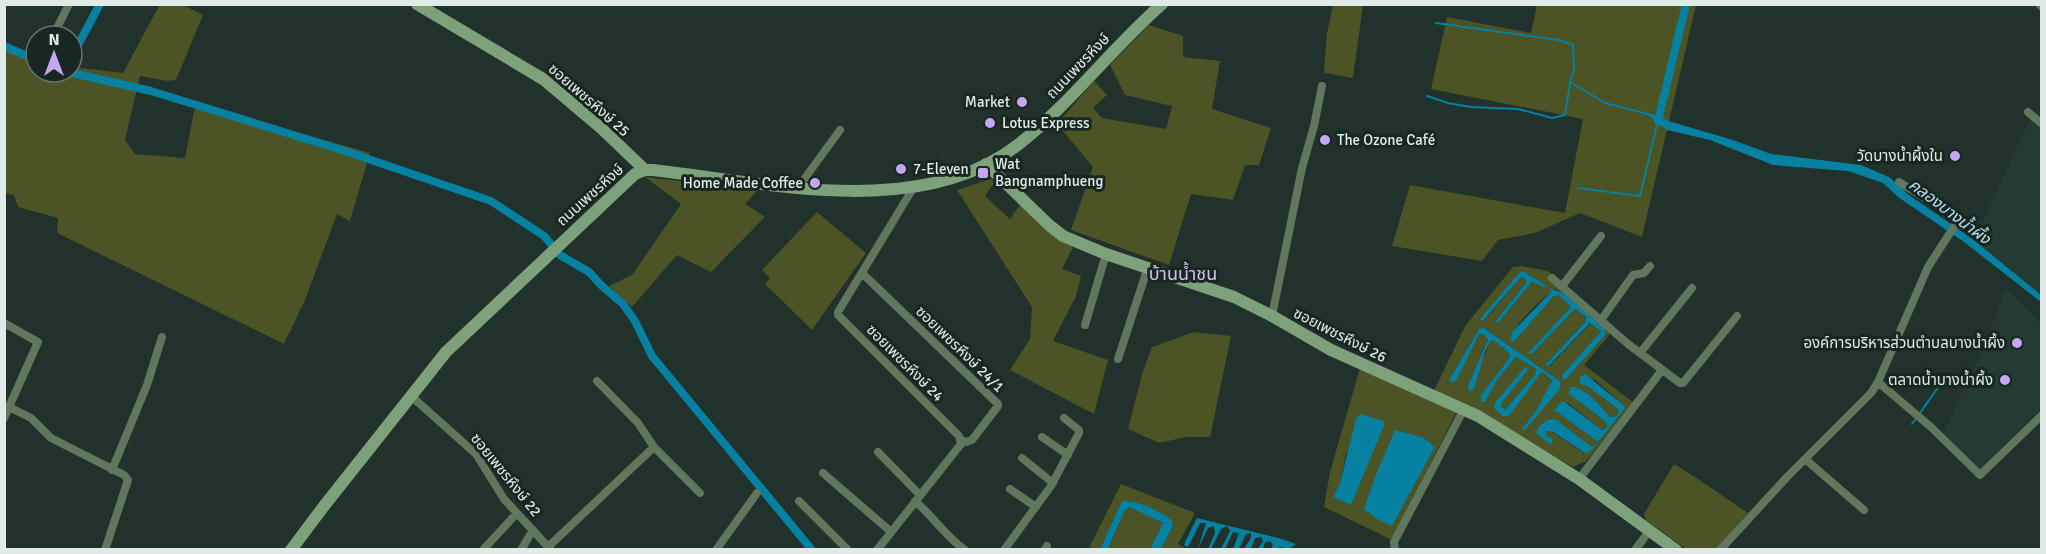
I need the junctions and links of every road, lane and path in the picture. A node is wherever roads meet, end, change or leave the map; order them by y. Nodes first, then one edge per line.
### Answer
1 (69, 4) edge
2 (417, 4) edge
3 (1162, 4) edge
4 (59, 24) edge
5 (1322, 86) dead end
6 (2028, 112) dead end
7 (2042, 124) edge
8 (840, 130) dead end
9 (986, 164) junction
10 (645, 170) junction
11 (1899, 182) dead end
12 (915, 185) junction
13 (797, 189) junction
14 (1601, 236) dead end
15 (1106, 254) junction
16 (1650, 266) dead end
17 (1148, 267) junction
18 (863, 274) junction
19 (1552, 278) dead end
20 (1562, 286) junction
21 (1692, 288) dead end
22 (1272, 316) junction
23 (1737, 316) dead end
24 (1601, 320) junction
25 (4, 323) edge
26 (1085, 325) dead end
27 (162, 337) dead end
28 (1640, 353) junction
29 (1118, 359) dead end
30 (1662, 370) junction
31 (597, 381) dead end
32 (1878, 382) junction
33 (411, 396) junction
34 (9, 407) junction
35 (1464, 409) junction
36 (2042, 415) edge
37 (4, 418) edge
38 (1064, 418) dead end
39 (1042, 437) dead end
40 (961, 440) junction
41 (654, 447) junction
42 (878, 452) dead end
43 (1068, 455) junction
44 (1022, 458) dead end
45 (1805, 459) junction
46 (112, 470) junction
47 (823, 473) dead end
48 (1579, 479) junction
49 (1053, 483) junction
50 (1010, 489) dead end
51 (700, 493) dead end
52 (757, 493) dead end
53 (917, 498) junction
54 (799, 501) dead end
55 (1036, 507) junction
56 (1864, 510) dead end
57 (517, 513) junction
58 (533, 530) junction
59 (1650, 530) junction
60 (890, 531) junction
61 (550, 548) edge
62 (105, 549) edge
63 (291, 549) edge
64 (483, 549) edge
65 (521, 549) edge
66 (716, 549) edge
67 (848, 549) edge
68 (877, 549) edge
69 (965, 549) edge
70 (1004, 549) edge
71 (1395, 549) edge
72 (1635, 549) edge
73 (1676, 549) edge
74 (1720, 549) edge

1 - 4 street
2 - 10 main road, ซอยเพชรหึงษ์ 25
3 - 9 main road, ถนนเพชรหึงษ์
5 - 22 street
6 - 7 street
8 - 13 street
9 - 12 main road, ถนนเพชรหึงษ์
9 - 15 main road, ซอยเพชรหึงษ์ 26
10 - 13 main road, ถนนเพชรหึงษ์
10 - 33 main road, ถนนเพชรหึงษ์
11 - 32 street
12 - 13 main road, ถนนเพชรหึงษ์
12 - 18 street, ซอยเพชรหึงษ์ 24
14 - 20 street
15 - 17 main road, ซอยเพชรหึงษ์ 26
15 - 26 street
16 - 24 street
17 - 22 main road, ซอยเพชรหึงษ์ 26
17 - 29 street
18 - 40 street, ซอยเพชรหึงษ์ 24
18 - 40 street, ซอยเพชรหึงษ์ 24/1
19 - 20 street
20 - 24 street
21 - 28 street
22 - 35 main road, ซอยเพชรหึงษ์ 26
23 - 30 street
24 - 28 street
25 - 34 street
27 - 46 street
28 - 30 street
30 - 48 street
31 - 41 street
32 - 36 street
32 - 45 street
33 - 57 street, ซอยเพชรหึงษ์ 22
33 - 63 main road, ถนนเพชรหึงษ์
34 - 37 street
34 - 46 street
35 - 48 main road, ซอยเพชรหึงษ์ 26
35 - 71 street
38 - 43 street
39 - 43 street
40 - 53 street
41 - 51 street
41 - 61 street
42 - 53 street
43 - 49 street
44 - 49 street
45 - 56 street
45 - 74 street
46 - 62 street
47 - 60 street
48 - 59 main road, ซอยเพชรหึงษ์ 26
49 - 55 street
50 - 55 street
52 - 66 street
53 - 60 street
53 - 69 street
54 - 67 street
55 - 70 street
57 - 58 street, ซอยเพชรหึงษ์ 22
57 - 64 street
58 - 61 street, ซอยเพชรหึงษ์ 22
58 - 65 street
59 - 72 street
59 - 73 main road, ซอยเพชรหึงษ์ 26
60 - 68 street

